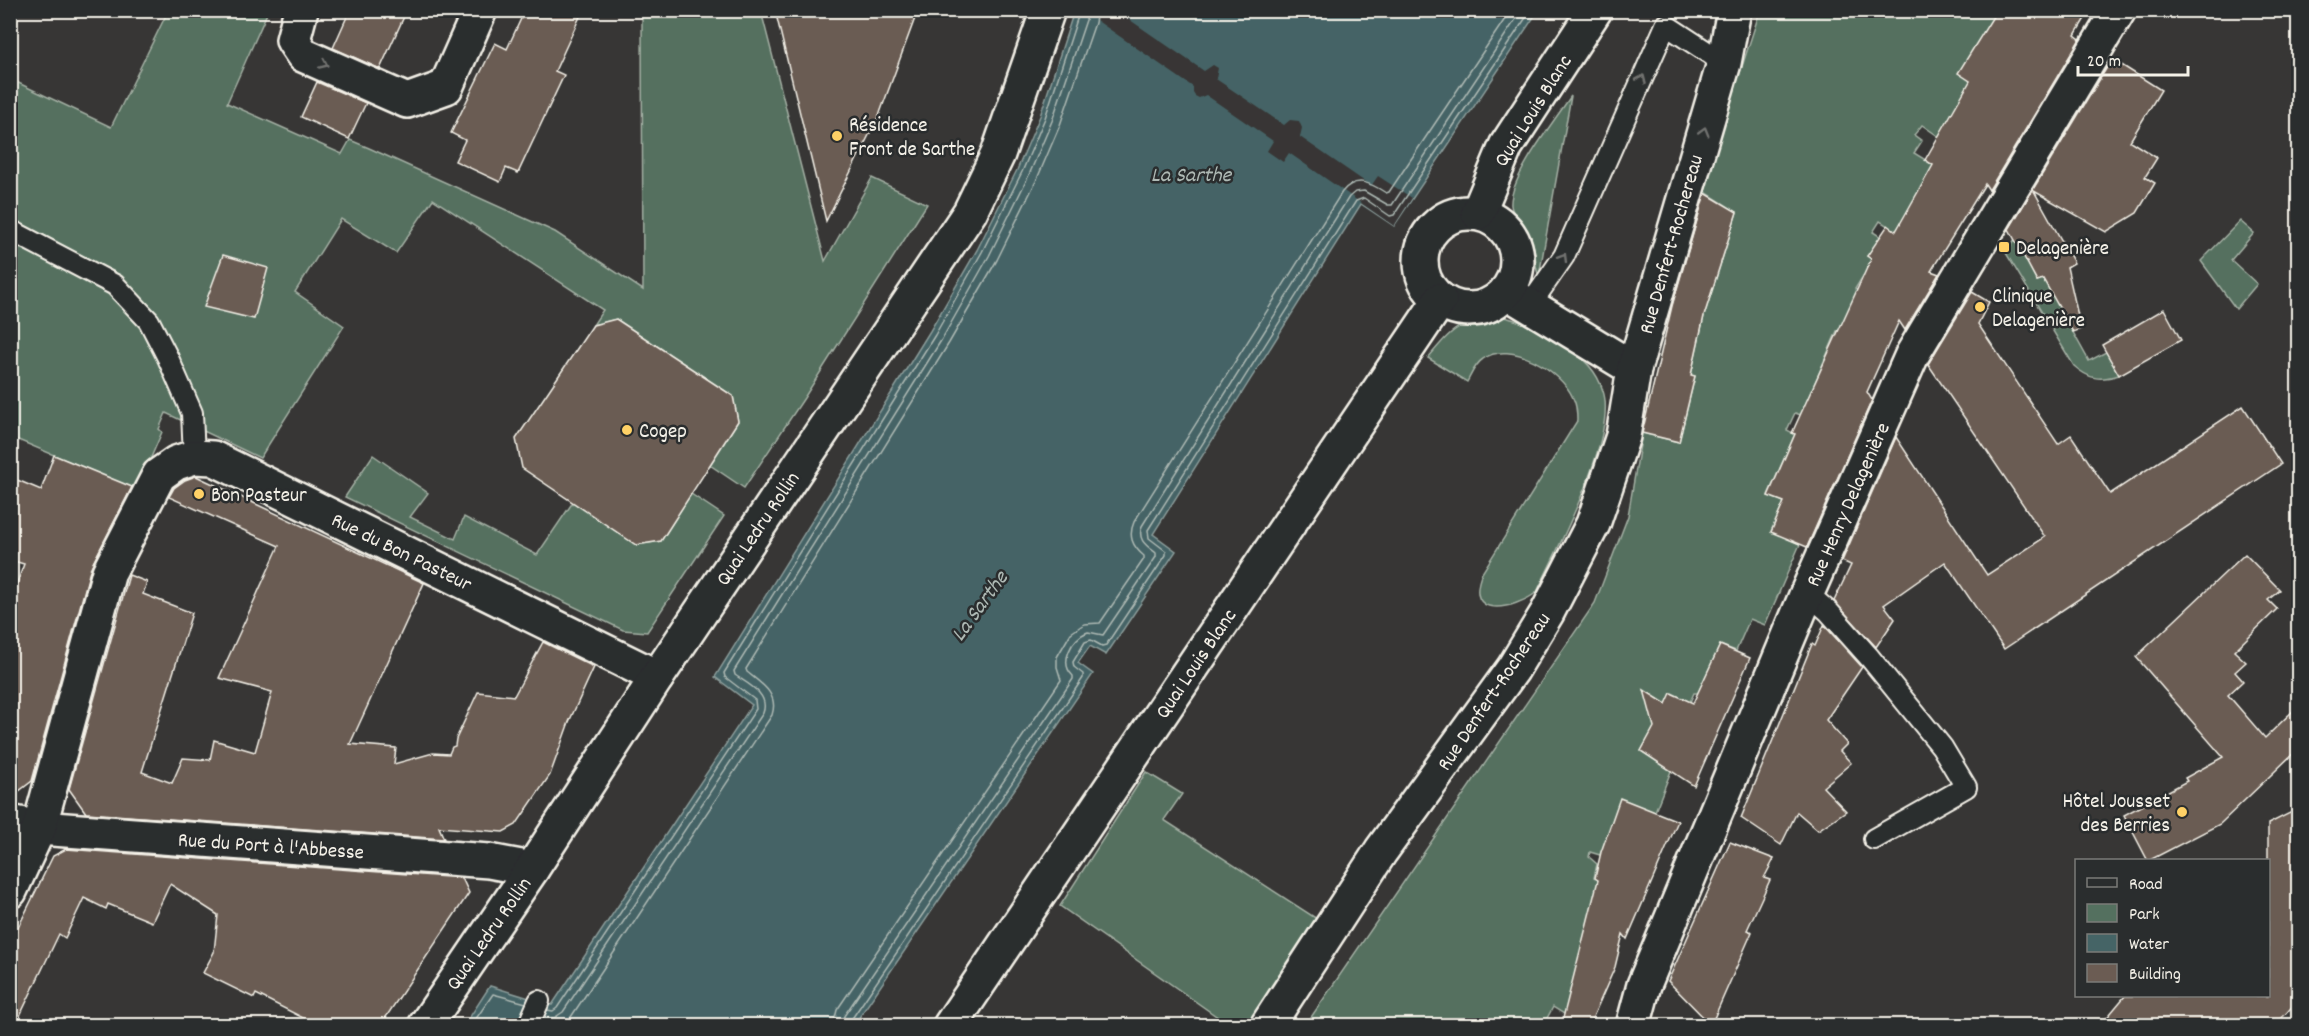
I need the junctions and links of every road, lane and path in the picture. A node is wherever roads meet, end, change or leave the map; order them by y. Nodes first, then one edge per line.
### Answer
1 (301, 10) edge
2 (480, 10) edge
3 (1048, 10) edge
4 (1595, 10) edge
5 (1734, 10) edge
6 (2119, 10) edge
7 (1724, 63) junction
8 (1478, 213) junction
9 (10, 230) edge
10 (1518, 298) junction
11 (1440, 300) junction
12 (1634, 369) junction
13 (194, 457) junction
14 (1807, 593) junction
15 (657, 677) junction
16 (25, 825) edge
17 (1874, 839) dead end
18 (532, 869) junction
19 (10, 891) edge
20 (539, 1001) dead end
21 (424, 1026) edge
22 (528, 1026) edge
23 (950, 1026) edge
24 (1267, 1026) edge
25 (1633, 1026) edge

1 -> 2 street
3 - 15 street, Quai Ledru Rollin
4 - 8 street, Quai Louis Blanc
5 - 7 street, Rue Denfert-Rochereau
6 - 14 street, Rue Henry Delagenière
10 -> 7 lane
12 -> 7 street, Rue Denfert-Rochereau
8 - 10 street
8 - 11 street
9 - 13 lane
10 - 11 street
10 - 12 street
11 - 23 street, Quai Louis Blanc
12 - 24 street, Rue Denfert-Rochereau
13 - 15 street, Rue du Bon Pasteur
13 - 16 street
14 - 17 lane
14 - 25 street, Rue Henry Delagenière
15 - 18 street, Quai Ledru Rollin
16 - 18 street, Rue du Port à l'Abbesse
16 - 19 street
18 - 21 street, Quai Ledru Rollin
20 - 22 lane

